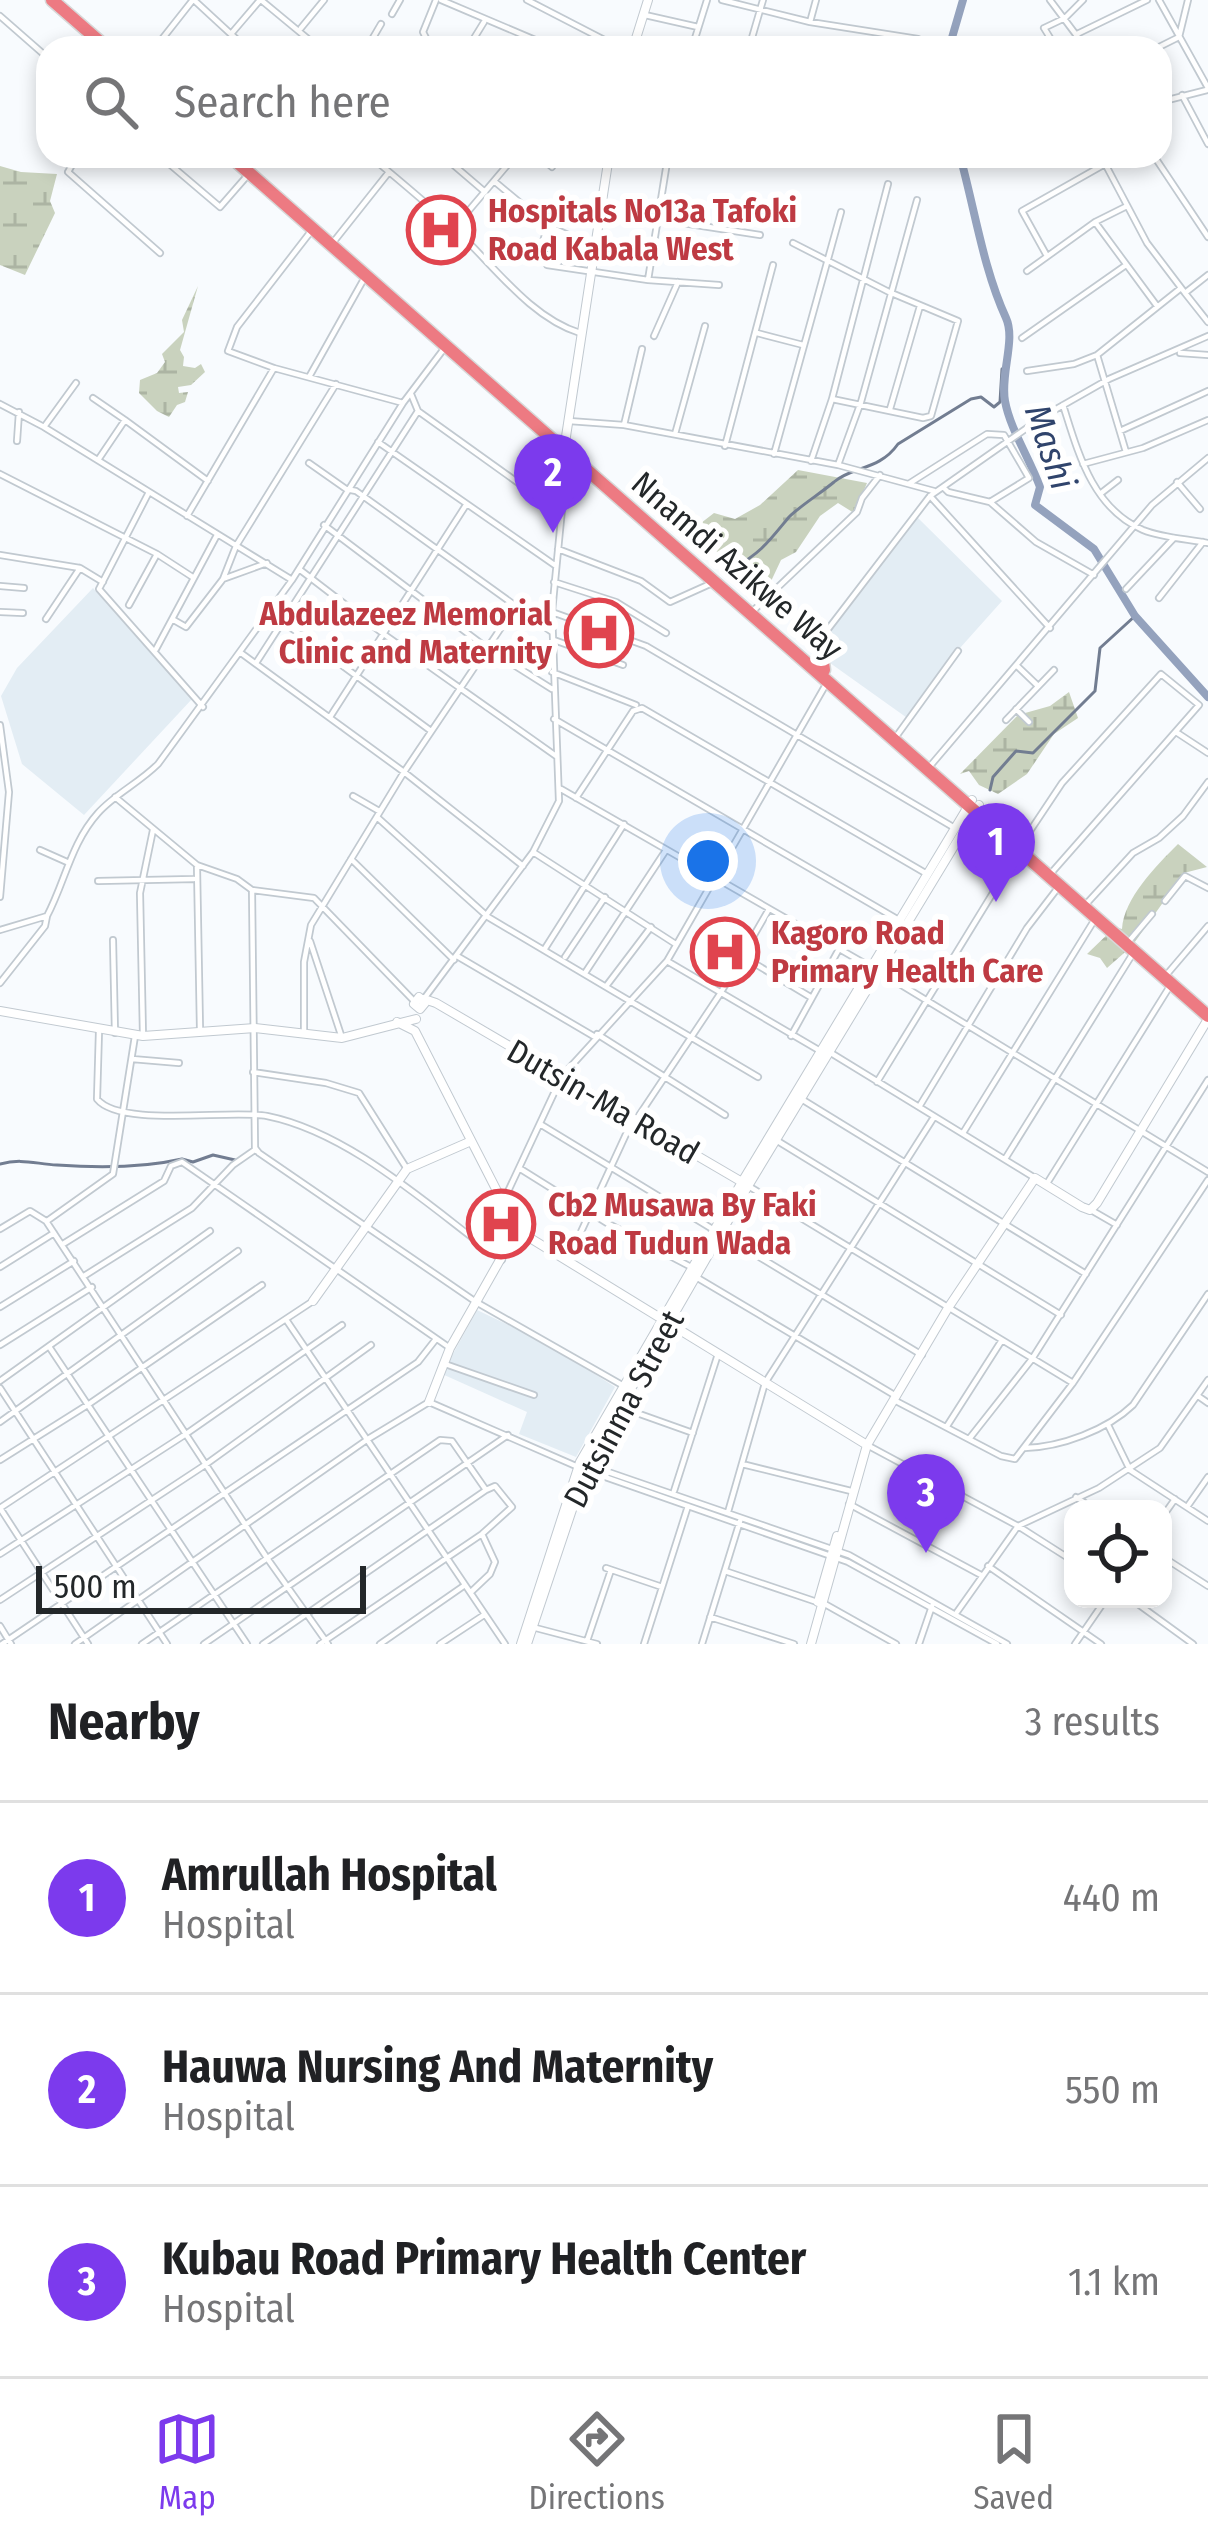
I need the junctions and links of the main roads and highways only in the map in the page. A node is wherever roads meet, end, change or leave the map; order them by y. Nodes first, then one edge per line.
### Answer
1 (52, 0) edge
2 (62, 0) edge
3 (96, 36) edge
4 (99, 36) edge
5 (245, 168) edge
6 (248, 168) edge
7 (566, 447) junction
8 (820, 640) road end
9 (825, 675) junction
10 (974, 806) junction
11 (1021, 846) junction
12 (1132, 945) junction
13 (1208, 1014) edge

1 - 3 highway
2 - 4 highway
5 - 7 highway, Nnamdi Azikwe Way
6 - 7 highway, Nnamdi Azikwe Way
7 - 9 highway, Nnamdi Azikwe Way
7 - 9 highway, Nnamdi Azikwe Way
8 - 9 highway
9 - 10 highway, Nnamdi Azikwe Way
9 - 10 highway, Nnamdi Azikwe Way
10 - 11 highway, Nnamdi Azikwe Way
11 - 12 highway, Nnamdi Azikwe Way
11 - 12 highway, Nnamdi Azikwe Way
12 - 13 highway, Nnamdi Azikwe Way

